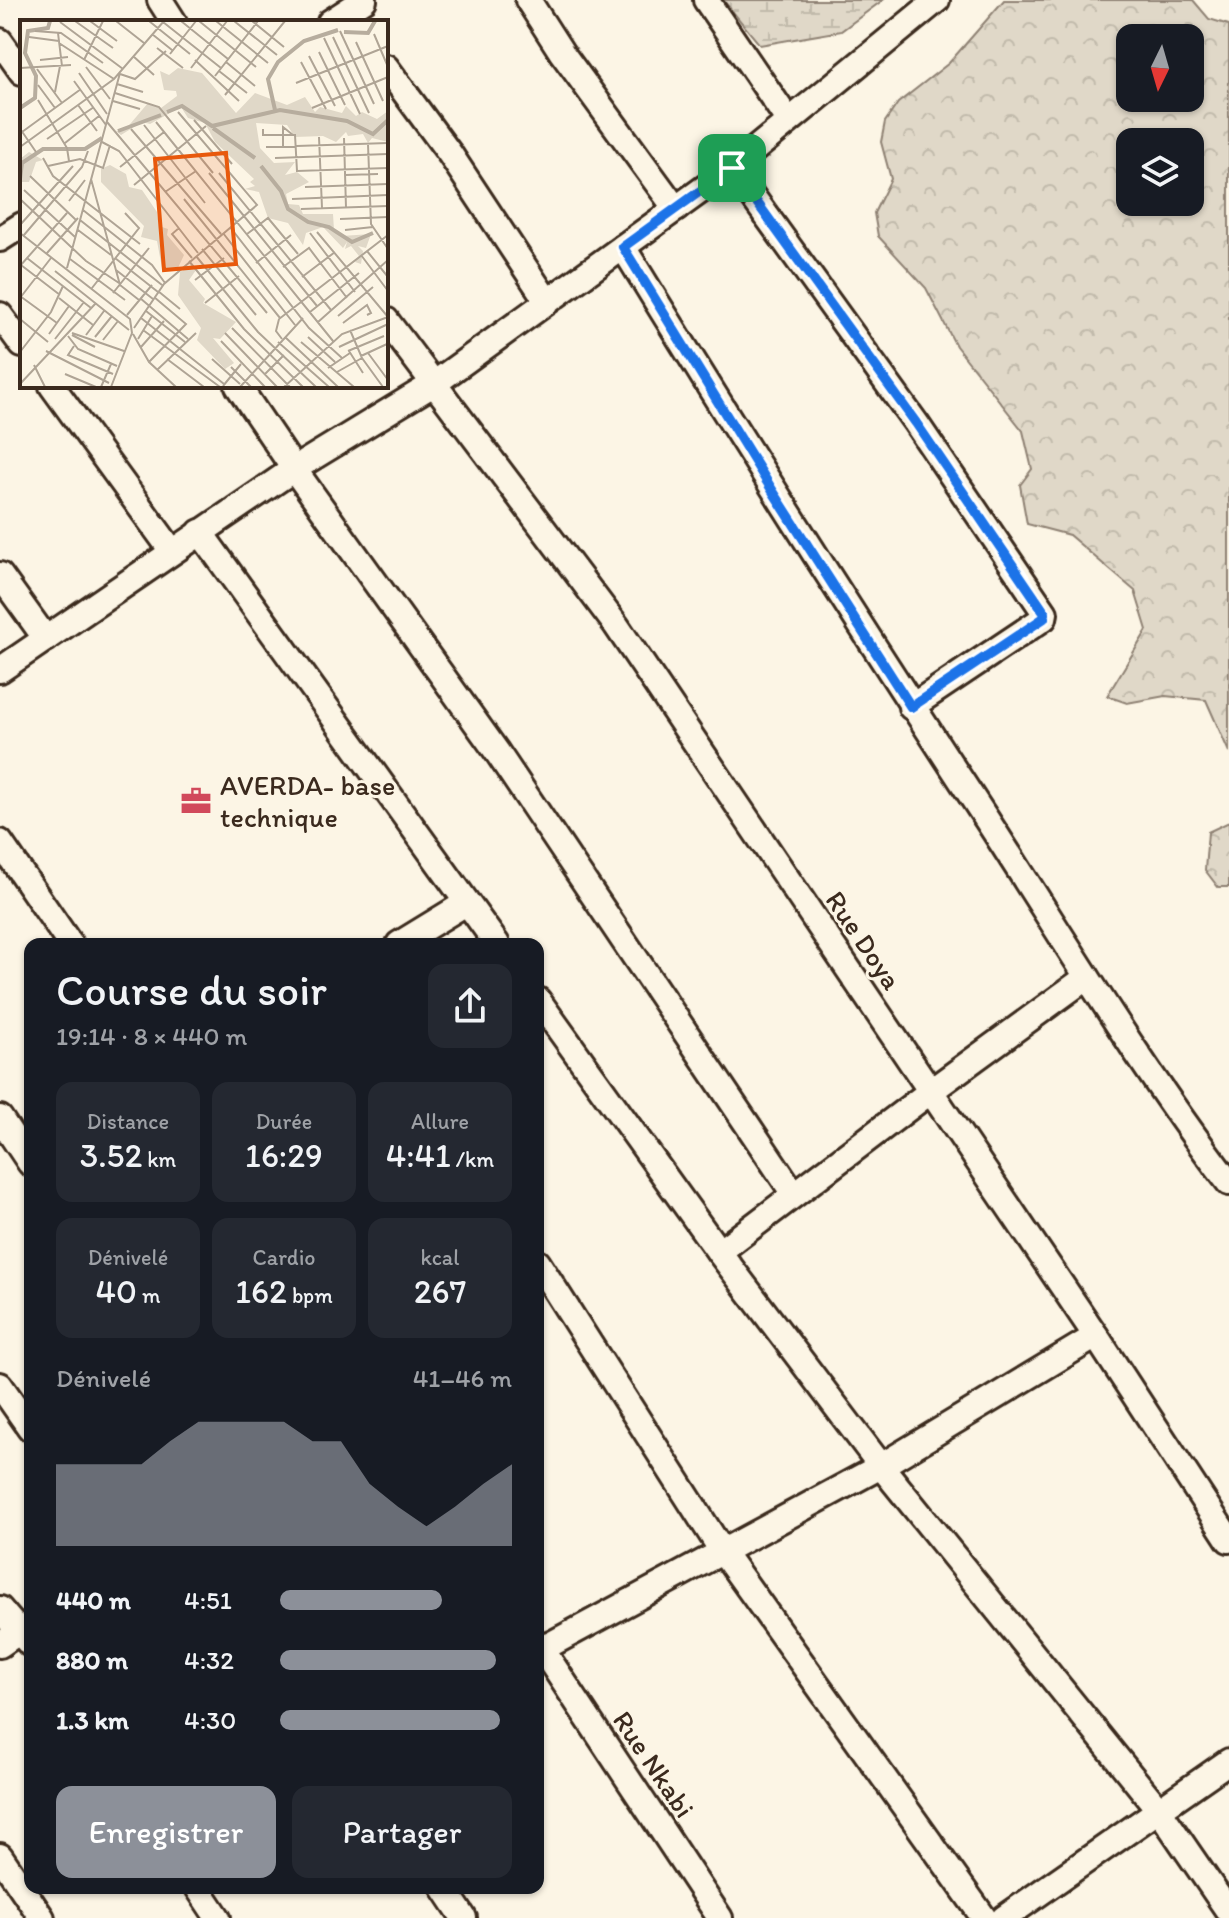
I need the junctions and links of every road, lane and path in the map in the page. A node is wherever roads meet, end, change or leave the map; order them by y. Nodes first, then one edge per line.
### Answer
1 (160, 0) edge
2 (528, 0) edge
3 (706, 0) edge
4 (937, 0) edge
5 (173, 20) edge
6 (0, 41) edge
7 (20, 69) edge
8 (388, 70) edge
9 (788, 120) junction
10 (732, 168) junction
11 (676, 209) junction
12 (20, 226) edge
13 (0, 239) edge
14 (623, 247) junction
15 (547, 301) junction
16 (0, 315) edge
17 (388, 323) edge
18 (20, 342) edge
19 (435, 383) junction
20 (53, 388) edge
21 (239, 388) edge
22 (294, 469) junction
23 (200, 532) junction
24 (172, 551) junction
25 (0, 575) edge
26 (46, 639) junction
27 (0, 670) edge
28 (911, 707) junction
29 (0, 842) edge
30 (466, 903) junction
31 (66, 938) edge
32 (409, 938) edge
33 (492, 938) edge
34 (1087, 977) junction
35 (544, 1015) edge
36 (931, 1091) junction
37 (11, 1132) edge
38 (24, 1153) edge
39 (1229, 1183) edge
40 (794, 1194) junction
41 (719, 1252) junction
42 (544, 1272) edge
43 (1096, 1336) junction
44 (0, 1385) edge
45 (24, 1419) edge
46 (881, 1466) junction
47 (1229, 1540) edge
48 (722, 1551) junction
49 (0, 1609) edge
50 (24, 1630) edge
51 (24, 1634) edge
52 (544, 1644) edge
53 (0, 1645) edge
54 (544, 1652) edge
55 (1229, 1761) edge
56 (1159, 1810) junction
57 (0, 1856) edge
58 (24, 1891) edge
59 (26, 1894) edge
60 (202, 1894) edge
61 (448, 1894) edge
62 (1229, 1912) edge
63 (42, 1918) edge
64 (218, 1918) edge
65 (464, 1918) edge
66 (720, 1918) edge
67 (984, 1918) edge
68 (1004, 1918) edge

1 - 5 street
2 - 11 street
3 - 9 street
4 - 9 street
6 - 7 street
8 - 15 street
9 - 10 street
10 - 11 street
10 - 28 street
11 - 14 street
12 - 13 street
14 - 15 street
14 - 28 street
15 - 19 street
16 - 18 street
17 - 19 street, Rue Doya
19 - 22 street
19 - 36 street, Rue Doya
20 - 24 street
21 - 22 street
22 - 23 street
22 - 40 street
23 - 24 street
23 - 30 street
24 - 26 street
25 - 26 street
26 - 27 street
28 - 34 street
29 - 31 street
30 - 32 street
30 - 33 street
34 - 36 street
34 - 39 street
35 - 41 street
36 - 40 street
36 - 43 street, Rue Doya
37 - 38 street
40 - 41 street
41 - 46 street
42 - 48 street
43 - 46 street
43 - 47 street, Rue Doya
44 - 45 street
46 - 48 street
46 - 56 street
48 - 52 street
48 - 67 street
49 - 50 street
51 - 53 street
54 - 66 street, Rue Nkabi
55 - 56 street
56 - 62 street
56 - 68 street
57 - 58 street
59 - 63 street
60 - 64 street
61 - 65 street

